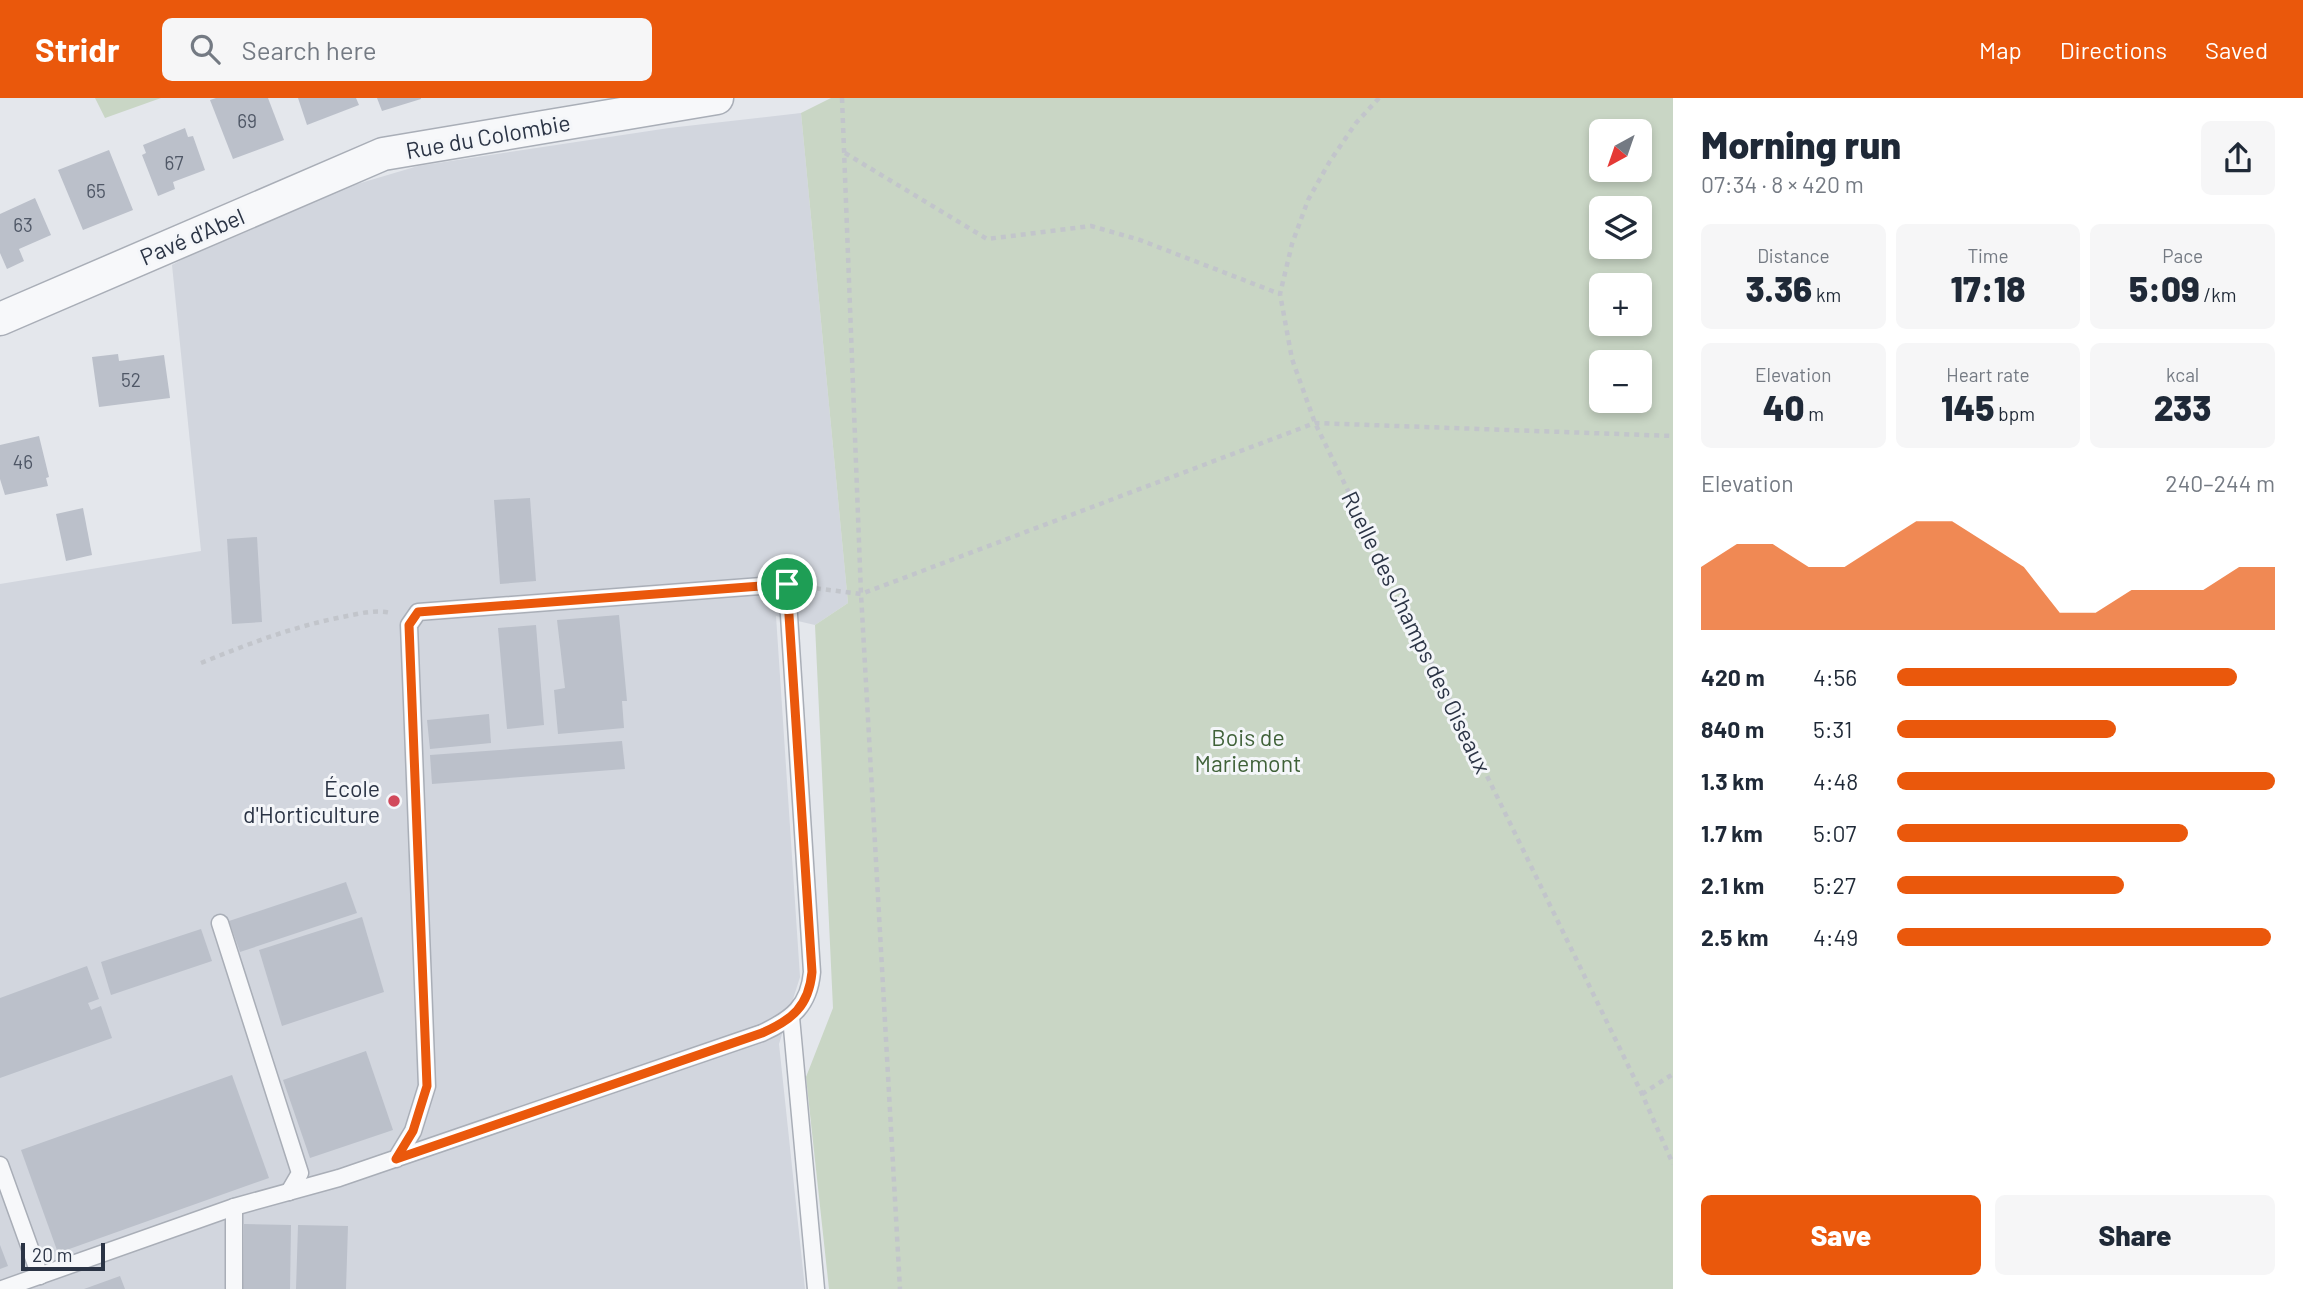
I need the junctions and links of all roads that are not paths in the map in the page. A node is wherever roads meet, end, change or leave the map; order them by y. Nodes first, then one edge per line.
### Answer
1 (717, 98) edge
2 (383, 154) joint
3 (0, 319) edge
4 (220, 923) dead end
5 (791, 1017) junction
6 (396, 1159) junction
7 (0, 1165) edge
8 (289, 1192) junction
9 (234, 1208) junction
10 (40, 1276) junction
11 (2, 1289) edge
12 (234, 1289) edge
13 (816, 1289) edge

1 - 2 street, Rue du Colombie
2 - 3 street, Pavé d'Abel
4 - 8 lane
5 - 6 lane
5 - 6 lane
5 - 13 lane
6 - 8 lane
7 - 10 lane
8 - 9 lane
9 - 10 lane
9 - 12 lane
10 - 11 lane

